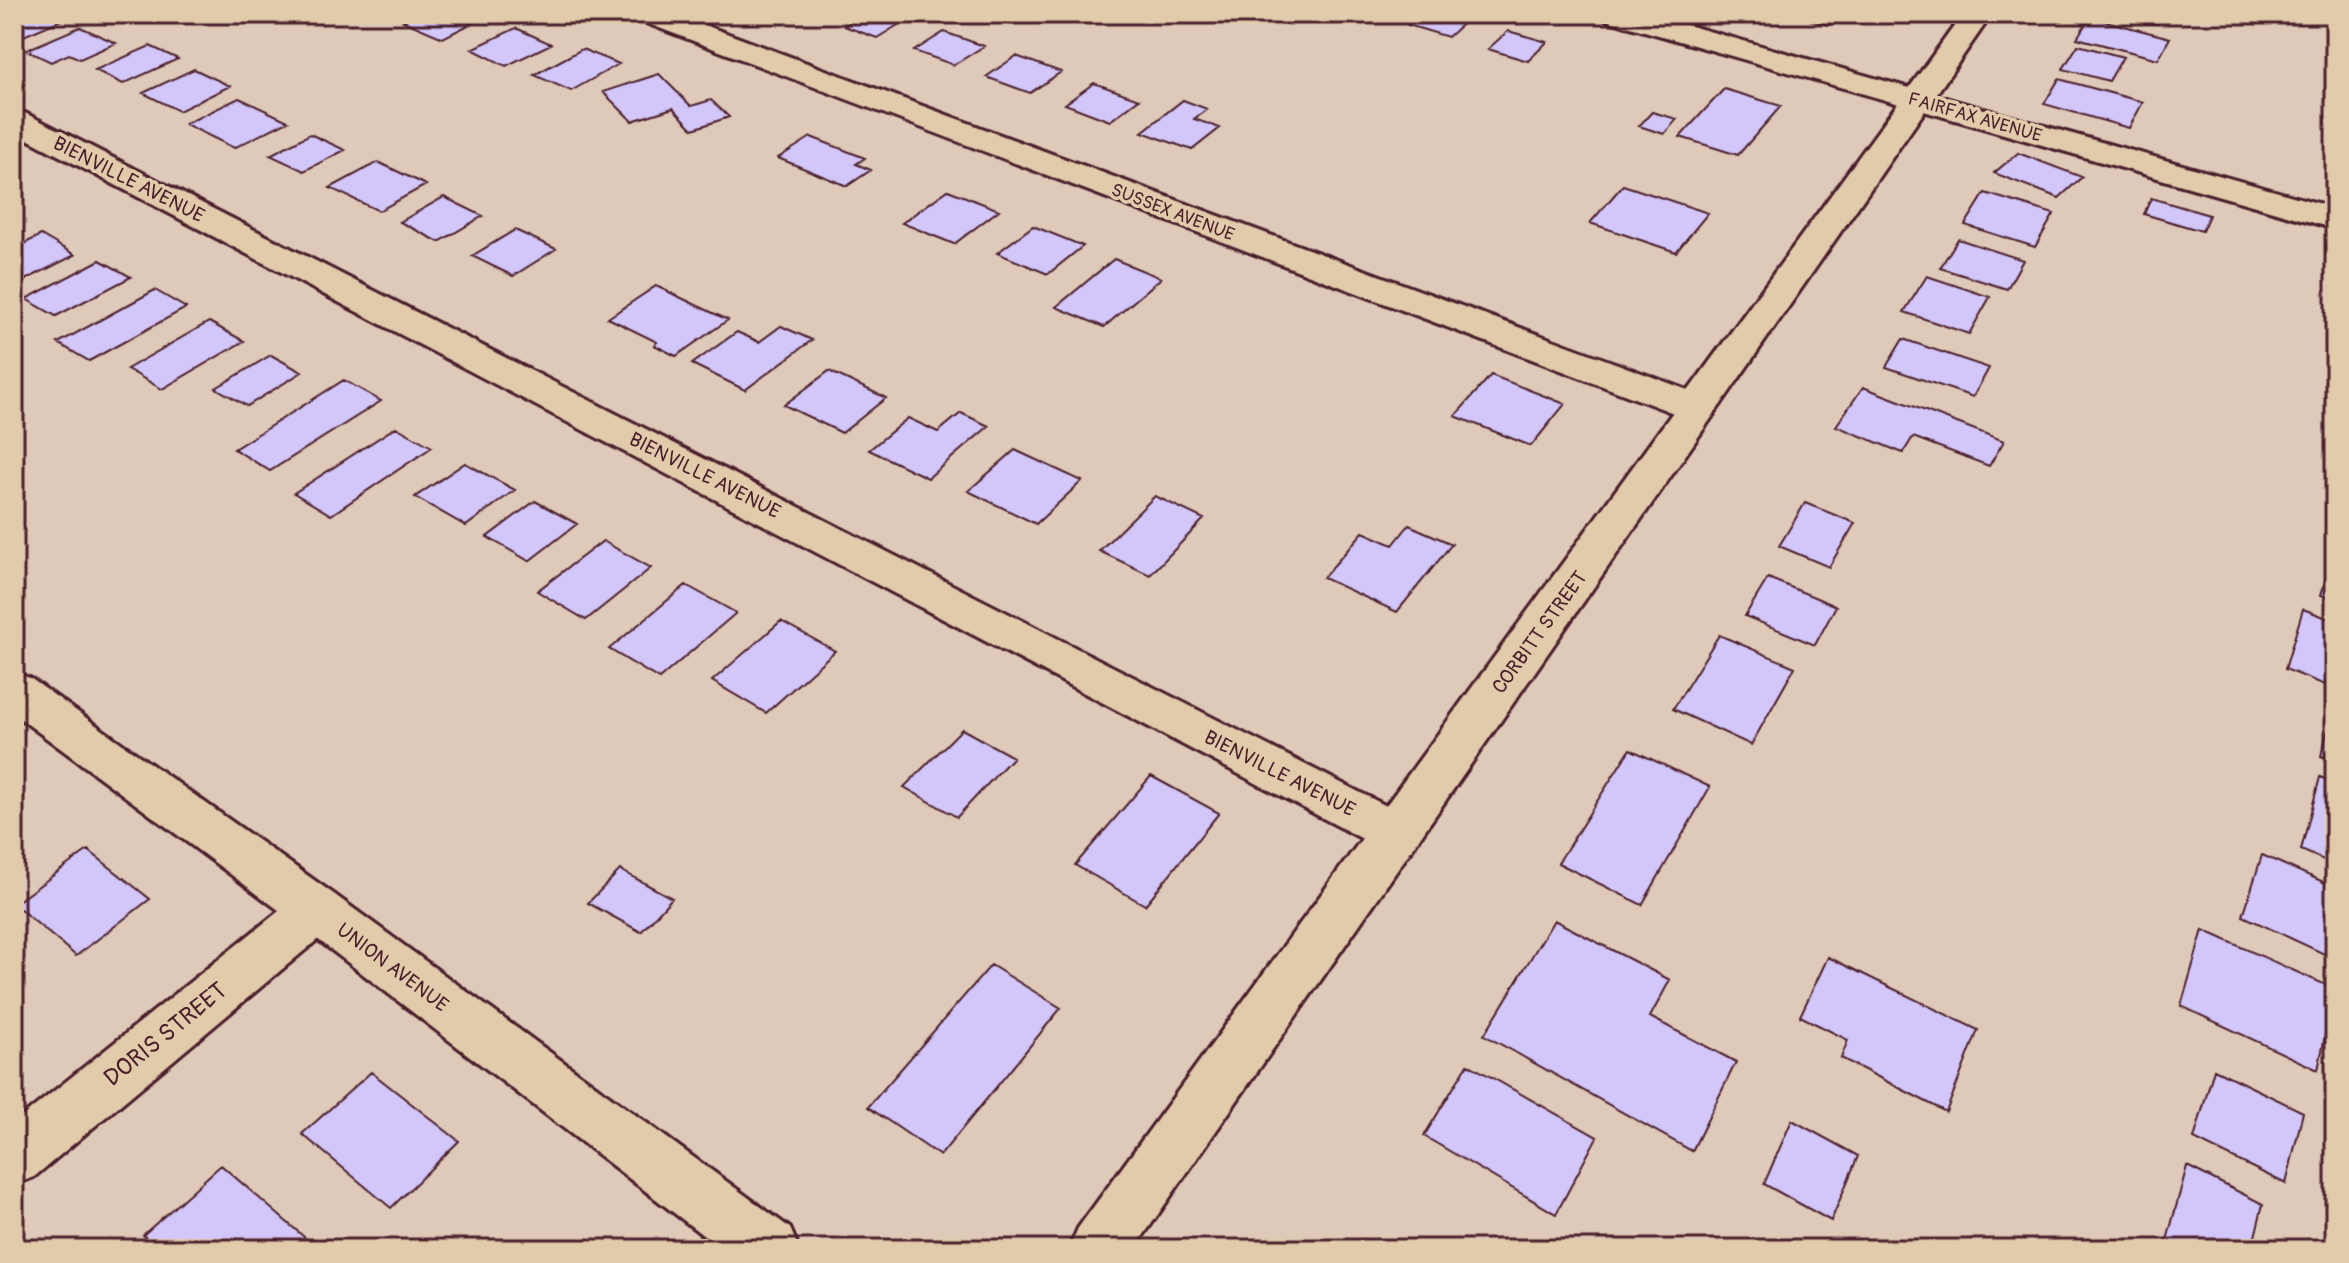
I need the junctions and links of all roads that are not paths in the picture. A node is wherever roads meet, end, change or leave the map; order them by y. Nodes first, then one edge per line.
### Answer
1 (648, 14) edge
2 (1616, 14) edge
3 (1978, 14) edge
4 (1917, 100) junction
5 (14, 120) edge
6 (2335, 219) edge
7 (1698, 408) junction
8 (14, 690) edge
9 (1395, 833) junction
10 (317, 910) junction
11 (14, 1158) edge
12 (769, 1249) edge
13 (1099, 1249) edge

1 - 7 street, SUSSEX AVENUE
2 - 4 street, FAIRFAX AVENUE
3 - 4 street, CORBITT STREET
4 - 6 street, FAIRFAX AVENUE
4 - 7 street, CORBITT STREET
5 - 9 street, BIENVILLE AVENUE
7 - 9 street, CORBITT STREET
8 - 10 street, UNION AVENUE
9 - 13 street, CORBITT STREET
10 - 11 street, DORIS STREET
10 - 12 street, UNION AVENUE

